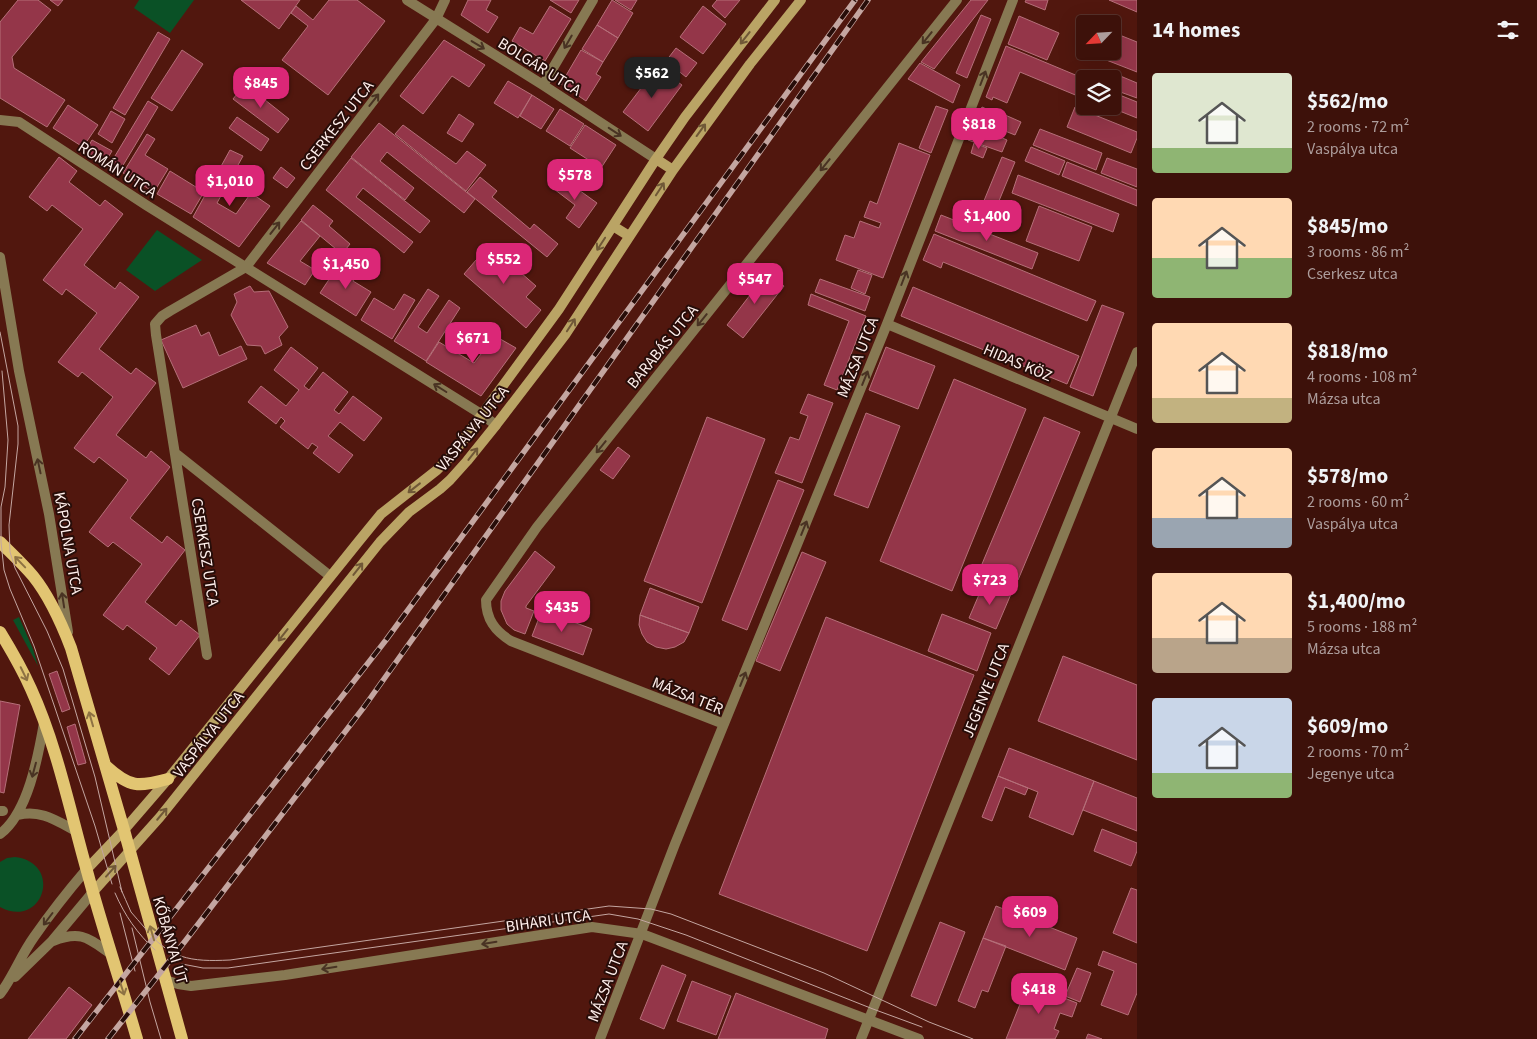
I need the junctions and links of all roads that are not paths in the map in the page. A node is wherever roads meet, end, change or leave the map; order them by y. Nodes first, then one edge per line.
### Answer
1 (407, 0) edge
2 (445, 0) edge
3 (593, 0) edge
4 (775, 0) edge
5 (800, 0) edge
6 (957, 0) edge
7 (1013, 0) edge
8 (436, 19) junction
9 (543, 85) junction
10 (0, 120) edge
11 (656, 158) junction
12 (673, 170) junction
13 (613, 226) junction
14 (629, 236) junction
15 (0, 257) edge
16 (246, 267) junction
17 (887, 324) junction
18 (1137, 352) edge
19 (481, 414) junction
20 (1111, 417) junction
21 (496, 425) junction
22 (1137, 429) edge
23 (175, 453) junction
24 (0, 542) edge
25 (330, 576) junction
26 (296, 619) junction
27 (494, 624) joint
28 (310, 630) junction
29 (0, 632) edge
30 (71, 648) junction
31 (207, 655) dead end
32 (44, 723) junction
33 (724, 724) junction
34 (106, 766) junction
35 (168, 779) junction
36 (18, 815) junction
37 (124, 830) junction
38 (76, 831) junction
39 (0, 834) edge
40 (129, 850) junction
41 (86, 870) junction
42 (92, 892) junction
43 (642, 934) junction
44 (52, 941) junction
45 (111, 954) junction
46 (166, 980) junction
47 (3, 990) edge
48 (128, 1006) junction
49 (868, 1019) junction
50 (131, 1039) edge
51 (137, 1039) edge
52 (182, 1039) edge
53 (600, 1039) edge
54 (861, 1039) edge
55 (919, 1039) edge

1 - 8 street, BOLGÁR UTCA
2 - 8 street, CSERKESZ UTCA
3 -> 9 street
4 -> 11 main road, VASPÁLYA UTCA
12 -> 5 main road, VASPÁLYA UTCA
6 -> 27 street, BARABÁS UTCA
17 -> 7 street, MÁZSA UTCA
8 -> 9 street, BOLGÁR UTCA
16 -> 8 street, CSERKESZ UTCA
9 -> 11 street, BOLGÁR UTCA
10 - 16 street, ROMÁN UTCA
11 - 12 main road
11 - 13 main road, VASPÁLYA UTCA
14 -> 12 main road, VASPÁLYA UTCA
13 - 14 main road
13 -> 19 main road, VASPÁLYA UTCA
21 -> 14 main road, VASPÁLYA UTCA
30 -> 15 street, KÁPOLNA UTCA
19 -> 16 street, ROMÁN UTCA
16 - 23 street, CSERKESZ UTCA
17 - 20 street, HIDAS KÖZ
33 -> 17 street, MÁZSA UTCA
18 - 20 street, JEGENYE UTCA
19 - 21 street, ROMÁN UTCA
19 -> 25 main road, VASPÁLYA UTCA
20 - 22 street, HIDAS KÖZ
20 - 49 street, JEGENYE UTCA
28 -> 21 main road, VASPÁLYA UTCA
23 - 25 street, CSERKESZ UTCA
23 - 31 street, CSERKESZ UTCA
30 -> 24 main road
25 - 26 main road, VASPÁLYA UTCA
26 - 28 main road
26 -> 35 main road, VASPÁLYA UTCA
27 - 33 street, MÁZSA TÉR
40 -> 28 main road, VASPÁLYA UTCA
29 -> 32 main road
34 -> 30 main road, KÁPOLNA UTCA
32 -> 36 street
32 - 38 main road
33 - 43 street, MÁZSA TÉR
34 - 35 main road
34 - 37 main road, KÁPOLNA UTCA
35 - 37 main road, VASPÁLYA UTCA
36 - 38 street
36 - 39 street
37 - 40 main road, KŐBÁNYAI ÚT
37 - 41 main road, VASPÁLYA UTCA
38 - 41 main road
42 -> 40 main road, VASPÁLYA UTCA
46 -> 40 main road, KŐBÁNYAI ÚT
41 - 42 main road
41 -> 47 street
42 - 44 street
42 - 45 main road
43 -> 46 street, BIHARI UTCA
43 - 49 street, BIHARI UTCA
43 - 53 street, MÁZSA UTCA
44 - 45 street
44 - 47 street
45 -> 48 main road
46 - 52 main road, KŐBÁNYAI ÚT
48 - 50 main road
48 - 51 main road
49 - 54 street, JEGENYE UTCA
49 - 55 street, BIHARI UTCA

